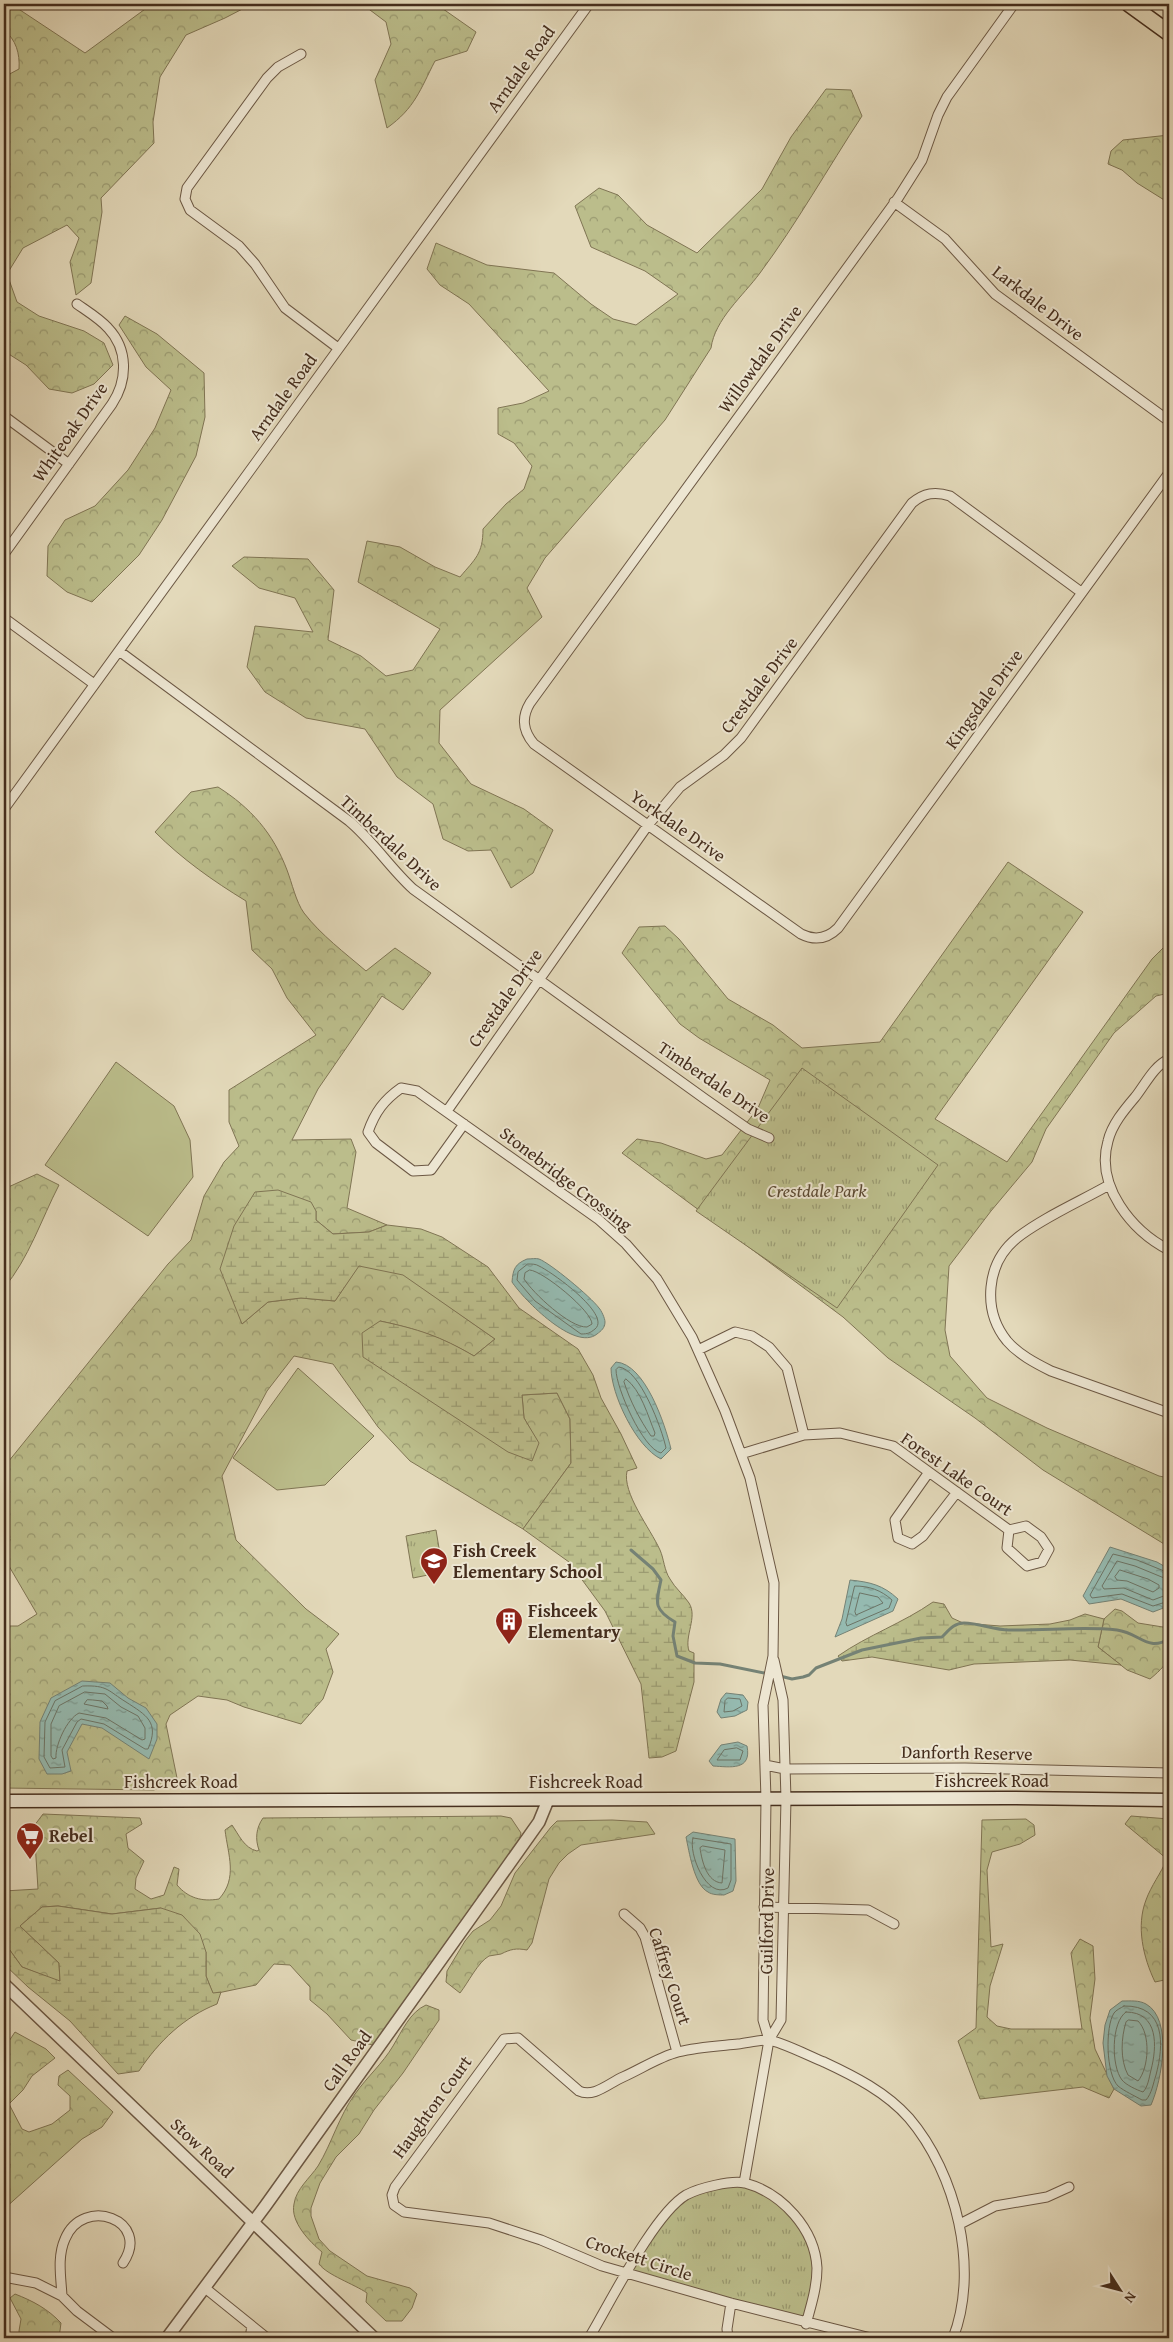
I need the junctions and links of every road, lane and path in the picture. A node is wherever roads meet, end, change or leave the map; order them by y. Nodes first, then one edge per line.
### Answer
1 (589, 4) edge
2 (1014, 4) edge
3 (1129, 4) edge
4 (1169, 33) edge
5 (301, 54) dead end
6 (894, 202) junction
7 (77, 304) dead end
8 (338, 348) junction
9 (4, 416) edge
10 (1169, 421) edge
11 (69, 464) junction
12 (1169, 473) edge
13 (4, 554) edge
14 (1081, 592) junction
15 (4, 618) edge
16 (119, 651) junction
17 (94, 684) junction
18 (524, 728) joint
19 (4, 809) edge
20 (648, 825) junction
21 (821, 938) joint
22 (539, 979) junction
23 (1169, 1059) edge
24 (446, 1111) junction
25 (464, 1124) junction
26 (768, 1138) dead end
27 (1109, 1185) junction
28 (1169, 1250) edge
29 (698, 1350) junction
30 (1169, 1413) edge
31 (804, 1435) junction
32 (741, 1454) junction
33 (929, 1472) junction
34 (957, 1492) junction
35 (1009, 1530) junction
36 (773, 1668) junction
37 (765, 1765) junction
38 (785, 1768) junction
39 (1169, 1773) edge
40 (766, 1799) junction
41 (786, 1799) junction
42 (548, 1800) junction
43 (1169, 1800) edge
44 (4, 1801) edge
45 (764, 1908) junction
46 (783, 1908) junction
47 (624, 1914) dead end
48 (894, 1924) dead end
49 (4, 1984) edge
50 (769, 2040) junction
51 (677, 2052) junction
52 (744, 2183) junction
53 (1069, 2187) dead end
54 (397, 2209) joint
55 (254, 2221) junction
56 (960, 2224) junction
57 (123, 2263) dead end
58 (628, 2273) junction
59 (4, 2277) edge
60 (205, 2288) junction
61 (62, 2296) junction
62 (731, 2304) junction
63 (806, 2324) junction
64 (252, 2326) dead end
65 (114, 2338) edge
66 (167, 2338) edge
67 (250, 2338) edge
68 (267, 2338) edge
69 (374, 2338) edge
70 (589, 2338) edge
71 (728, 2338) edge
72 (871, 2338) edge
73 (953, 2338) edge

1 - 8 street, Arndale Road
2 - 6 street, Willowdale Drive
3 - 4 main road
5 - 8 street
6 - 10 street, Larkdale Drive
6 - 18 street, Willowdale Drive
7 - 11 street, Whiteoak Drive
8 - 16 street, Arndale Road
9 - 11 street
11 - 13 street, Whiteoak Drive
12 - 14 street, Kingsdale Drive
14 - 20 street, Crestdale Drive
14 - 21 street, Kingsdale Drive
15 - 17 street
16 - 17 street, Arndale Road
16 - 22 street, Timberdale Drive
17 - 19 street, Arndale Road
18 - 20 street, Yorkdale Drive
20 - 21 street, Yorkdale Drive
20 - 22 street, Crestdale Drive
22 - 24 street, Crestdale Drive
22 - 26 street, Timberdale Drive
23 - 27 street
24 - 25 street, Stonebridge Crossing
24 - 25 street, Stonebridge Crossing
25 - 29 street, Stonebridge Crossing
27 - 28 street
27 - 30 street
29 - 31 street
29 - 32 street, Stonebridge Crossing
31 - 32 street, Forest Lake Court
31 - 33 street, Forest Lake Court
32 - 36 street, Stonebridge Crossing
33 - 34 street, Forest Lake Court
33 - 34 street
34 - 35 street, Forest Lake Court
35 - 35 street, Forest Lake Court
36 - 37 street, Stonebridge Crossing
36 - 38 street, Stonebridge Crossing
37 - 38 street, Danforth Reserve
37 - 40 street, Stonebridge Crossing
38 - 39 street, Danforth Reserve
38 - 41 street, Stonebridge Crossing
40 - 41 main road, Fishcreek Road
40 - 42 main road, Fishcreek Road
40 - 45 street, Guilford Drive
41 - 43 main road, Fishcreek Road
41 - 46 street, Guilford Drive
42 - 44 main road, Fishcreek Road
42 - 55 street, Call Road
45 - 46 street
45 - 50 street, Guilford Drive
46 - 48 street
46 - 50 street, Guilford Drive
47 - 51 street, Caffrey Court
49 - 55 street, Stow Road
50 - 51 street
50 - 52 street, Guilford Drive
50 - 56 street
51 - 54 street, Haughton Court
52 - 58 street
52 - 63 street
53 - 56 street
54 - 58 street, Crockett Circle
55 - 60 street, Call Road
55 - 69 street, Stow Road
56 - 73 street
57 - 61 street
58 - 62 street, Crockett Circle
58 - 70 street
59 - 61 street
60 - 66 street, Call Road
60 - 68 street
61 - 65 street
62 - 63 street, Crockett Circle
62 - 71 street
63 - 72 street, Crockett Circle
64 - 67 street

